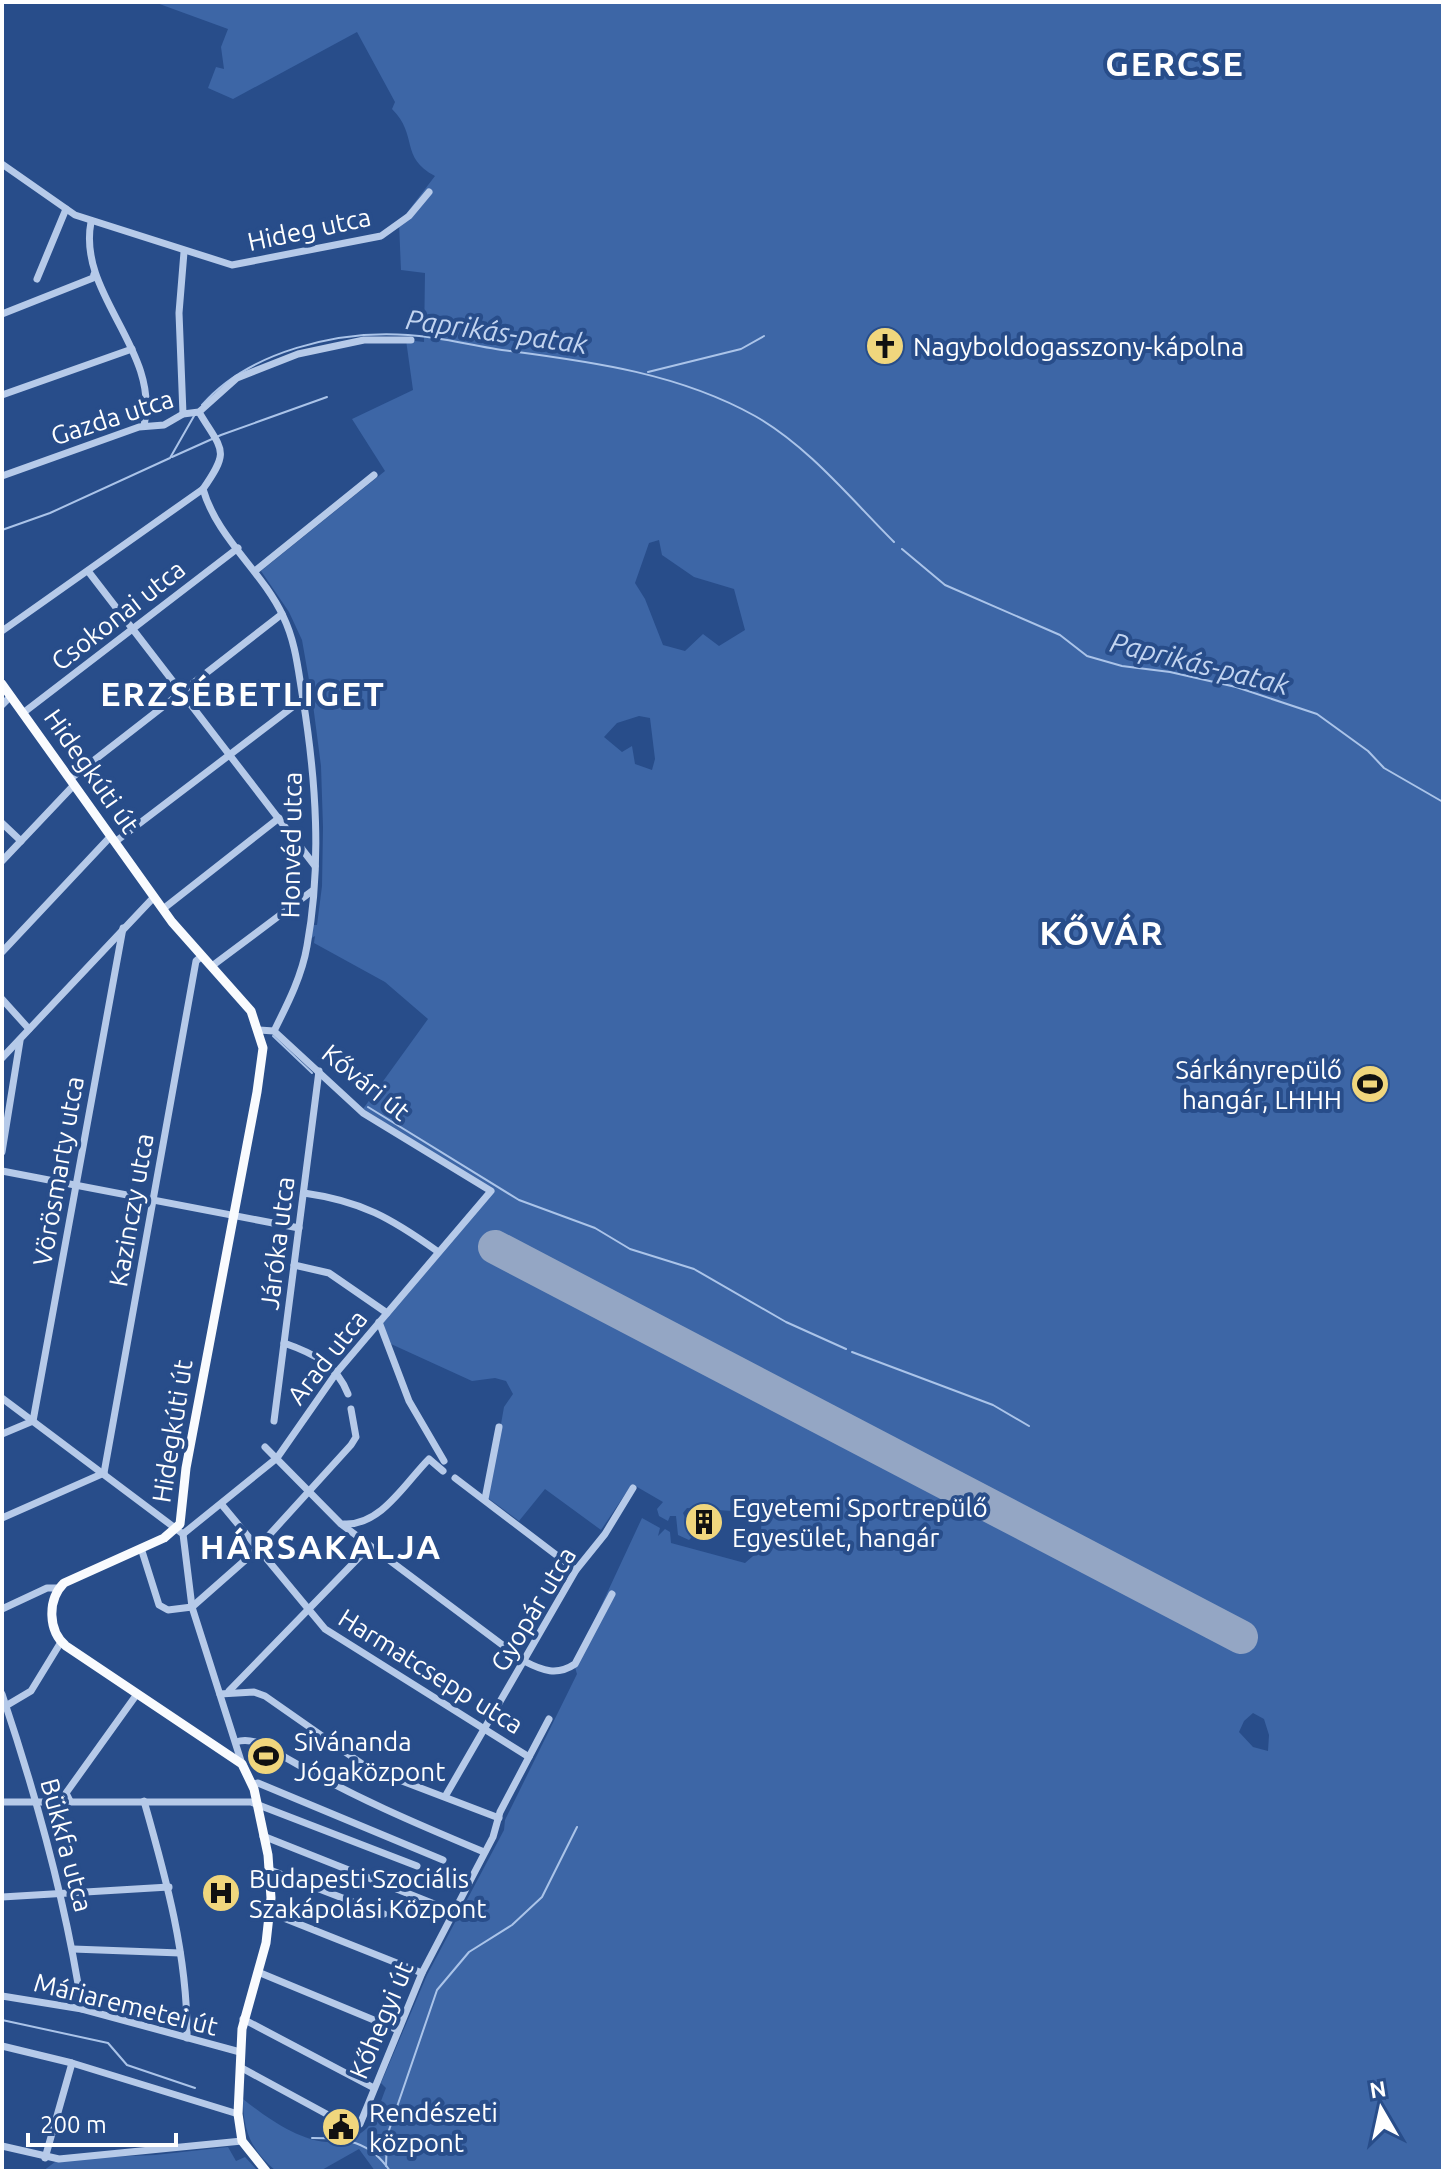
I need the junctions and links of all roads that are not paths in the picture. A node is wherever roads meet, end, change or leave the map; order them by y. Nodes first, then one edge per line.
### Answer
1 (2, 164) edge
2 (429, 192) dead end
3 (66, 209) junction
4 (91, 222) junction
5 (184, 252) junction
6 (94, 274) junction
7 (37, 279) dead end
8 (2, 314) edge
9 (411, 340) dead end
10 (132, 349) junction
11 (2, 395) edge
12 (196, 412) junction
13 (183, 414) junction
14 (144, 426) junction
15 (374, 475) dead end
16 (2, 476) edge
17 (203, 489) junction
18 (238, 548) junction
19 (88, 571) junction
20 (255, 571) junction
21 (282, 614) junction
22 (133, 628) junction
23 (2, 631) edge
24 (2, 684) edge
25 (182, 692) junction
26 (303, 699) junction
27 (7, 700) edge
28 (23, 713) junction
29 (231, 755) junction
30 (72, 784) junction
31 (279, 818) junction
32 (2, 823) edge
33 (110, 839) junction
34 (21, 841) junction
35 (2, 861) edge
36 (315, 866) junction
37 (312, 891) junction
38 (152, 899) junction
39 (163, 909) junction
40 (123, 928) junction
41 (2, 952) edge
42 (200, 957) junction
43 (212, 966) junction
44 (2, 999) edge
45 (29, 1029) junction
46 (259, 1030) junction
47 (274, 1031) junction
48 (20, 1039) junction
49 (2, 1058) edge
50 (319, 1071) junction
51 (2, 1152) edge
52 (2, 1171) edge
53 (76, 1184) junction
54 (491, 1191) joint
55 (304, 1193) junction
56 (153, 1199) junction
57 (233, 1214) junction
58 (299, 1228) junction
59 (437, 1251) junction
60 (294, 1265) junction
61 (387, 1313) junction
62 (379, 1322) junction
63 (284, 1343) junction
64 (337, 1372) junction
65 (348, 1394) dead end
66 (2, 1398) edge
67 (351, 1409) dead end
68 (33, 1421) junction
69 (274, 1421) dead end
70 (499, 1427) dead end
71 (2, 1434) edge
72 (265, 1447) dead end
73 (277, 1458) junction
74 (444, 1461) dead end
75 (443, 1471) dead end
76 (104, 1473) junction
77 (455, 1478) dead end
78 (633, 1488) dead end
79 (308, 1490) junction
80 (485, 1499) junction
81 (222, 1505) junction
82 (2, 1518) edge
83 (341, 1524) junction
84 (180, 1531) junction
85 (370, 1546) junction
86 (141, 1548) junction
87 (258, 1548) junction
88 (576, 1570) junction
89 (60, 1588) junction
90 (612, 1594) dead end
91 (192, 1607) junction
92 (2, 1609) edge
93 (307, 1610) junction
94 (61, 1642) junction
95 (524, 1661) junction
96 (225, 1692) junction
97 (2, 1694) edge
98 (135, 1696) junction
99 (4, 1707) edge
100 (549, 1719) dead end
101 (484, 1729) junction
102 (236, 1742) junction
103 (529, 1757) junction
104 (242, 1764) junction
105 (253, 1784) junction
106 (446, 1795) junction
107 (70, 1801) junction
108 (144, 1801) junction
109 (2, 1802) edge
110 (37, 1802) junction
111 (256, 1802) junction
112 (499, 1818) junction
113 (263, 1836) junction
114 (484, 1852) junction
115 (443, 1860) dead end
116 (417, 1866) dead end
117 (270, 1870) junction
118 (169, 1887) junction
119 (61, 1893) junction
120 (2, 1897) edge
121 (452, 1911) junction
122 (271, 1913) junction
123 (384, 1914) dead end
124 (73, 1949) junction
125 (180, 1953) junction
126 (258, 1972) junction
127 (422, 1973) junction
128 (2, 1996) edge
129 (82, 2009) junction
130 (243, 2019) junction
131 (398, 2030) junction
132 (187, 2038) junction
133 (2, 2046) edge
134 (240, 2052) junction
135 (72, 2063) junction
136 (240, 2067) junction
137 (374, 2088) junction
138 (238, 2114) junction
139 (332, 2117) dead end
140 (360, 2124) dead end
141 (242, 2141) junction
142 (2, 2146) edge
143 (45, 2158) junction
144 (266, 2171) edge

1 - 3 street, Hideg utca
2 - 5 street, Hideg utca
3 - 4 street, Hideg utca
3 - 7 street
4 - 5 street, Hideg utca
4 - 6 street
5 - 13 street
6 - 8 street
6 - 10 street
9 - 12 street, Gazda utca
10 - 11 street
10 - 14 street
12 - 13 street, Gazda utca
12 - 17 street
13 - 14 street, Gazda utca
14 - 16 street, Gazda utca
15 - 20 street
17 - 18 street, Honvéd utca
17 - 19 street
18 - 20 street, Honvéd utca
18 - 22 street, Csokonai utca
19 - 22 street
19 - 23 street
20 - 21 street, Honvéd utca
21 - 25 street
21 - 26 street, Honvéd utca
22 - 25 street
22 - 28 street, Csokonai utca
24 - 27 main road, Hidegkúti út
25 - 29 street
25 - 30 street
26 - 29 street
26 - 36 street, Honvéd utca
27 - 28 main road, Hidegkúti út
28 - 30 main road, Hidegkúti út
29 - 31 street
29 - 33 street
30 - 33 main road, Hidegkúti út
30 - 34 street
31 - 36 street
31 - 39 street
32 - 34 street
33 - 38 main road, Hidegkúti út
33 - 41 street
34 - 35 street
36 - 37 street, Honvéd utca
37 - 43 street
37 - 47 street, Honvéd utca
38 - 39 main road, Hidegkúti út
38 - 40 street
39 - 42 main road, Hidegkúti út
40 - 45 street
40 - 53 street, Vörösmarty utca
42 - 43 main road, Hidegkúti út
42 - 56 street, Kazinczy utca
43 - 46 main road, Hidegkúti út
44 - 45 street
45 - 48 street
46 - 47 street
46 - 57 main road, Hidegkúti út
47 - 50 street, Kővári út
48 - 49 street
48 - 51 street
50 - 54 street, Kővári út
50 - 55 street, Járóka utca
52 - 53 street
53 - 56 street
53 - 68 street, Vörösmarty utca
54 - 59 street, Arad utca
55 - 58 street, Járóka utca
55 - 59 street
56 - 57 street
56 - 76 street, Kazinczy utca
57 - 58 street
57 - 84 main road, Hidegkúti út
58 - 60 street, Járóka utca
59 - 61 street, Arad utca
60 - 61 street
60 - 63 street, Járóka utca
61 - 62 street, Arad utca
62 - 64 street, Arad utca
62 - 74 street
63 - 64 street
63 - 69 street, Járóka utca
64 - 65 street
64 - 73 street, Arad utca
66 - 68 street
67 - 79 street
68 - 71 street
68 - 76 street
70 - 80 street
72 - 73 street
73 - 79 street
73 - 81 street, Arad utca
75 - 83 street
76 - 82 street
76 - 84 street
77 - 80 street
78 - 88 street, Gyopár utca
79 - 83 street
79 - 87 street
80 - 88 street
81 - 84 street, Arad utca
81 - 87 street, Harmatcsepp utca
83 - 85 street
84 - 86 main road, Hidegkúti út
84 - 91 street
85 - 93 street
85 - 95 street
86 - 89 main road, Hidegkúti út
86 - 91 street
87 - 91 street
87 - 93 street, Harmatcsepp utca
88 - 95 street, Gyopár utca
89 - 92 street
89 - 94 main road
90 - 95 street
91 - 96 street
93 - 96 street
93 - 101 street, Harmatcsepp utca
94 - 98 main road
94 - 99 street
95 - 101 street, Gyopár utca
96 - 102 street
96 - 106 street
97 - 99 street, Bükkfa utca
98 - 104 main road
98 - 107 street
99 - 110 street, Bükkfa utca
100 - 103 street, Kőhegyi út
101 - 103 street, Harmatcsepp utca
101 - 106 street, Gyopár utca
102 - 104 street
102 - 114 street
103 - 112 street, Kőhegyi út
104 - 105 main road
105 - 111 main road
105 - 115 street
106 - 112 street
107 - 108 street
107 - 110 street
108 - 111 street
108 - 118 street
109 - 110 street
110 - 119 street, Bükkfa utca
111 - 113 main road
111 - 116 street
112 - 114 street, Kőhegyi út
113 - 117 main road
113 - 121 street
114 - 121 street, Kőhegyi út
117 - 122 main road
117 - 123 street
118 - 119 street
118 - 125 street
119 - 120 street
119 - 124 street, Bükkfa utca
121 - 127 street, Kőhegyi út
122 - 126 main road
122 - 127 street
124 - 125 street
124 - 129 street, Bükkfa utca
125 - 132 street
126 - 130 main road
126 - 131 street
127 - 131 street, Kőhegyi út
128 - 129 street, Máriaremetei út
129 - 132 street, Máriaremetei út
130 - 134 main road
130 - 137 street
131 - 137 street, Kőhegyi út
132 - 134 street, Máriaremetei út
133 - 135 street
134 - 136 main road
135 - 138 street
135 - 143 street
136 - 138 main road
136 - 139 street
137 - 140 street, Kőhegyi út
138 - 141 main road
141 - 143 street
141 - 144 main road
142 - 143 street

